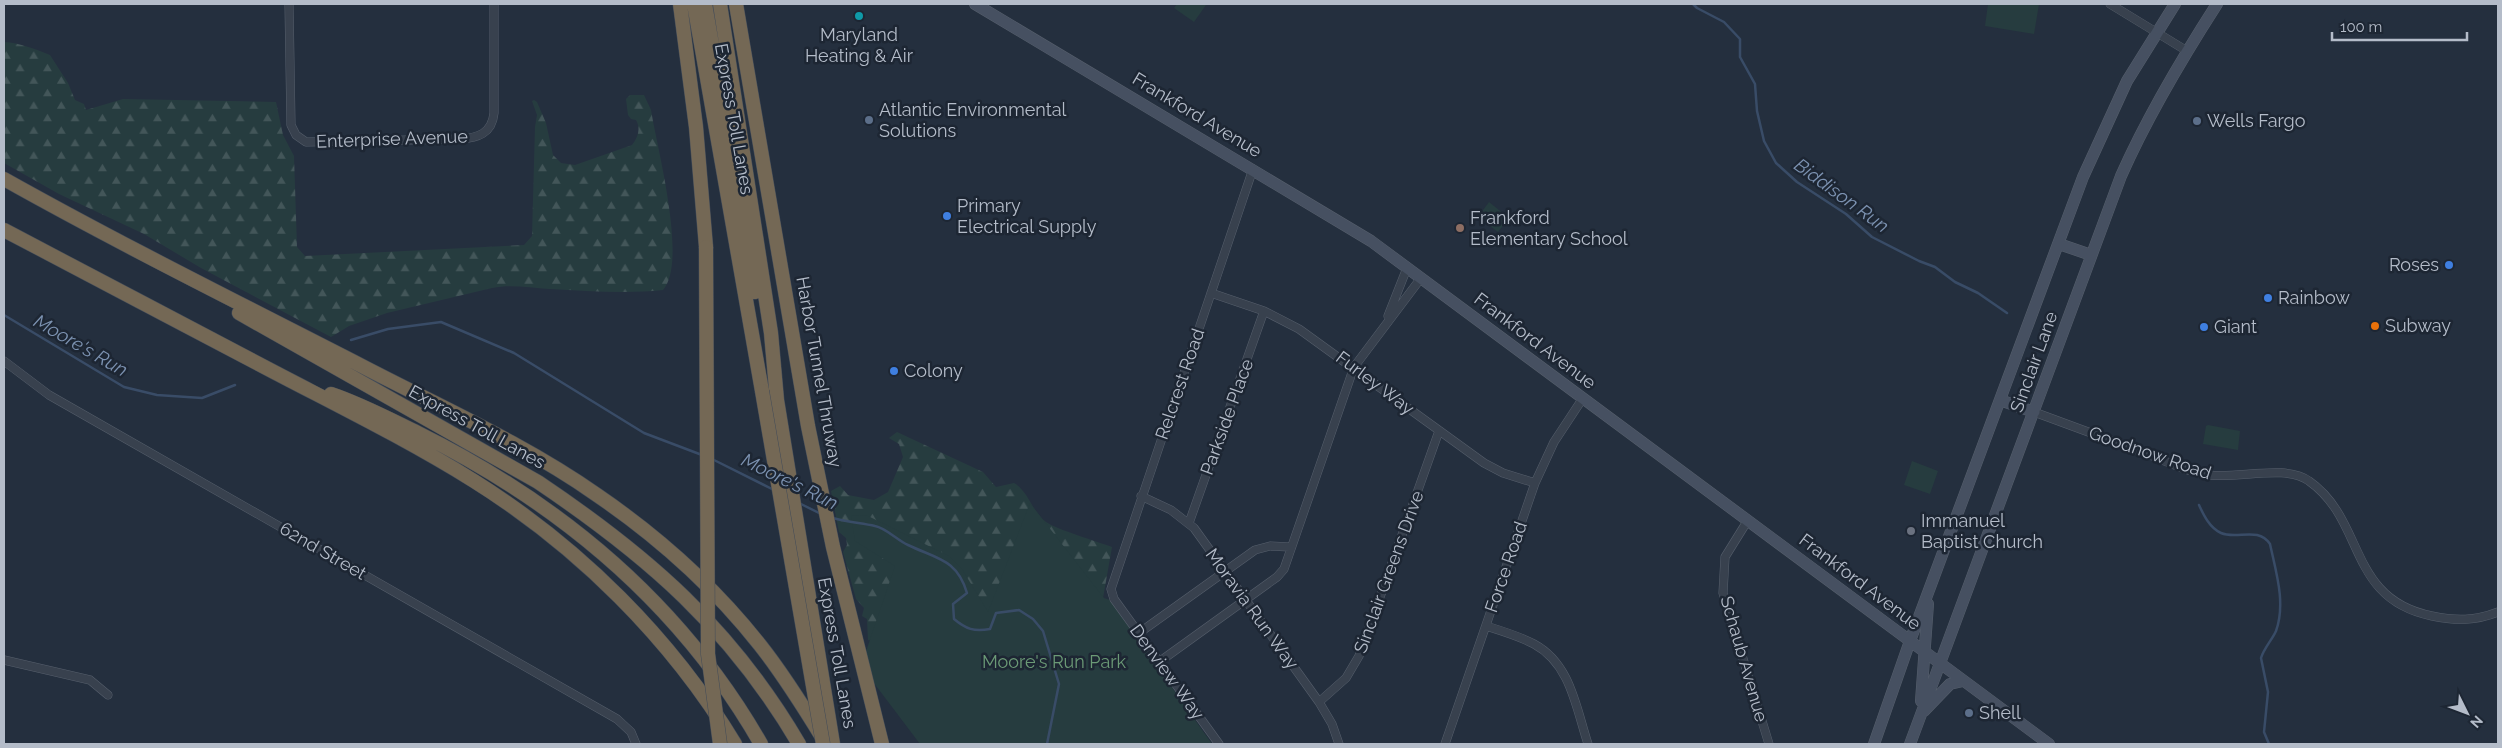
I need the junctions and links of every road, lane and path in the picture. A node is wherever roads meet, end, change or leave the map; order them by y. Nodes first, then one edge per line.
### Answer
1 (289, 4) edge
2 (494, 4) edge
3 (680, 4) edge
4 (694, 4) edge
5 (705, 4) edge
6 (720, 4) edge
7 (736, 4) edge
8 (975, 4) edge
9 (989, 4) edge
10 (2110, 4) edge
11 (2175, 4) edge
12 (2217, 4) edge
13 (1011, 24) junction
14 (2156, 32) junction
15 (2186, 51) junction
16 (1253, 169) junction
17 (4, 179) edge
18 (74, 218) junction
19 (4, 230) edge
20 (2059, 244) junction
21 (2091, 255) junction
22 (1407, 268) junction
23 (1421, 278) junction
24 (1211, 293) junction
25 (1264, 311) junction
26 (1385, 325) junction
27 (4, 361) edge
28 (1354, 367) junction
29 (288, 379) junction
30 (1583, 398) junction
31 (777, 400) junction
32 (2000, 400) junction
33 (2034, 412) junction
34 (1439, 431) junction
35 (1535, 483) junction
36 (1141, 496) junction
37 (1748, 520) junction
38 (1189, 523) junction
39 (1290, 547) junction
40 (1225, 571) junction
41 (1929, 593) junction
42 (1114, 599) joint
43 (1246, 599) junction
44 (2498, 612) edge
45 (1486, 626) junction
46 (1138, 633) junction
47 (1910, 641) junction
48 (1925, 652) junction
49 (4, 660) edge
50 (1159, 662) junction
51 (1939, 663) junction
52 (1963, 681) junction
53 (108, 695) dead end
54 (1319, 702) junction
55 (1920, 715) junction
56 (636, 744) edge
57 (720, 744) edge
58 (736, 744) edge
59 (761, 744) edge
60 (799, 744) edge
61 (825, 744) edge
62 (833, 744) edge
63 (882, 744) edge
64 (1220, 744) edge
65 (1339, 744) edge
66 (1445, 744) edge
67 (1588, 744) edge
68 (1769, 744) edge
69 (1874, 744) edge
70 (1910, 744) edge
71 (2049, 744) edge

1 - 2 street, Enterprise Avenue
3 - 57 highway, bridge
4 - 61 highway, Express Toll Lanes, bridge
5 - 31 highway
6 - 31 highway, Express Toll Lanes
7 - 63 highway, Harbor Tunnel Thruway
8 - 13 street, Frankford Avenue
9 - 13 street
10 - 14 street
11 - 14 street, Sinclair Lane
12 - 15 street, Sinclair Lane
13 - 16 street, Frankford Avenue
14 - 15 street
14 - 20 street, Sinclair Lane
15 - 21 street, Sinclair Lane
16 - 22 street, Frankford Avenue
16 - 24 street, Relcrest Road
17 - 18 highway
18 - 60 highway, Express Toll Lanes
18 - 61 highway
19 - 29 highway
20 - 21 street
20 - 32 street, Sinclair Lane
21 - 33 street, Sinclair Lane
22 - 23 street, Frankford Avenue
22 - 26 street
23 - 26 street
23 - 30 street, Frankford Avenue
24 - 25 street, Furley Way
24 - 36 street, Relcrest Road
25 - 28 street, Furley Way
25 - 38 street, Parkside Place
26 - 28 street
27 - 56 street, 62nd Street
28 - 34 street, Furley Way
28 - 39 street
29 - 58 highway
29 - 59 highway, Express Toll Lanes
30 - 35 street, Force Road
30 - 37 street, Frankford Avenue
31 - 62 highway, Express Toll Lanes
32 - 33 street
32 - 41 street, Sinclair Lane
33 - 44 street, Goodnow Road
33 - 51 street, Sinclair Lane
34 - 35 street, Furley Way
34 - 54 street, Sinclair Greens Drive
35 - 45 street, Force Road
36 - 38 street, Moravia Run Way
36 - 42 street, Relcrest Road
37 - 47 street, Frankford Avenue
37 - 68 street, Schaub Avenue
38 - 40 street, Moravia Run Way
39 - 40 street
39 - 43 street
40 - 43 street, Moravia Run Way
40 - 46 street
41 - 47 street, Sinclair Lane
41 - 48 street
42 - 46 street, Denview Way
43 - 50 street
43 - 54 street, Moravia Run Way
45 - 66 street, Force Road
45 - 67 street
46 - 50 street, Denview Way
47 - 48 street, Frankford Avenue
47 - 69 street, Sinclair Lane
48 - 51 street, Frankford Avenue
48 - 55 street
49 - 53 street
50 - 64 street, Denview Way
51 - 52 street, Frankford Avenue
51 - 55 street, Sinclair Lane
52 - 55 street
52 - 71 street, Frankford Avenue
54 - 65 street, Moravia Run Way
55 - 70 street, Sinclair Lane

